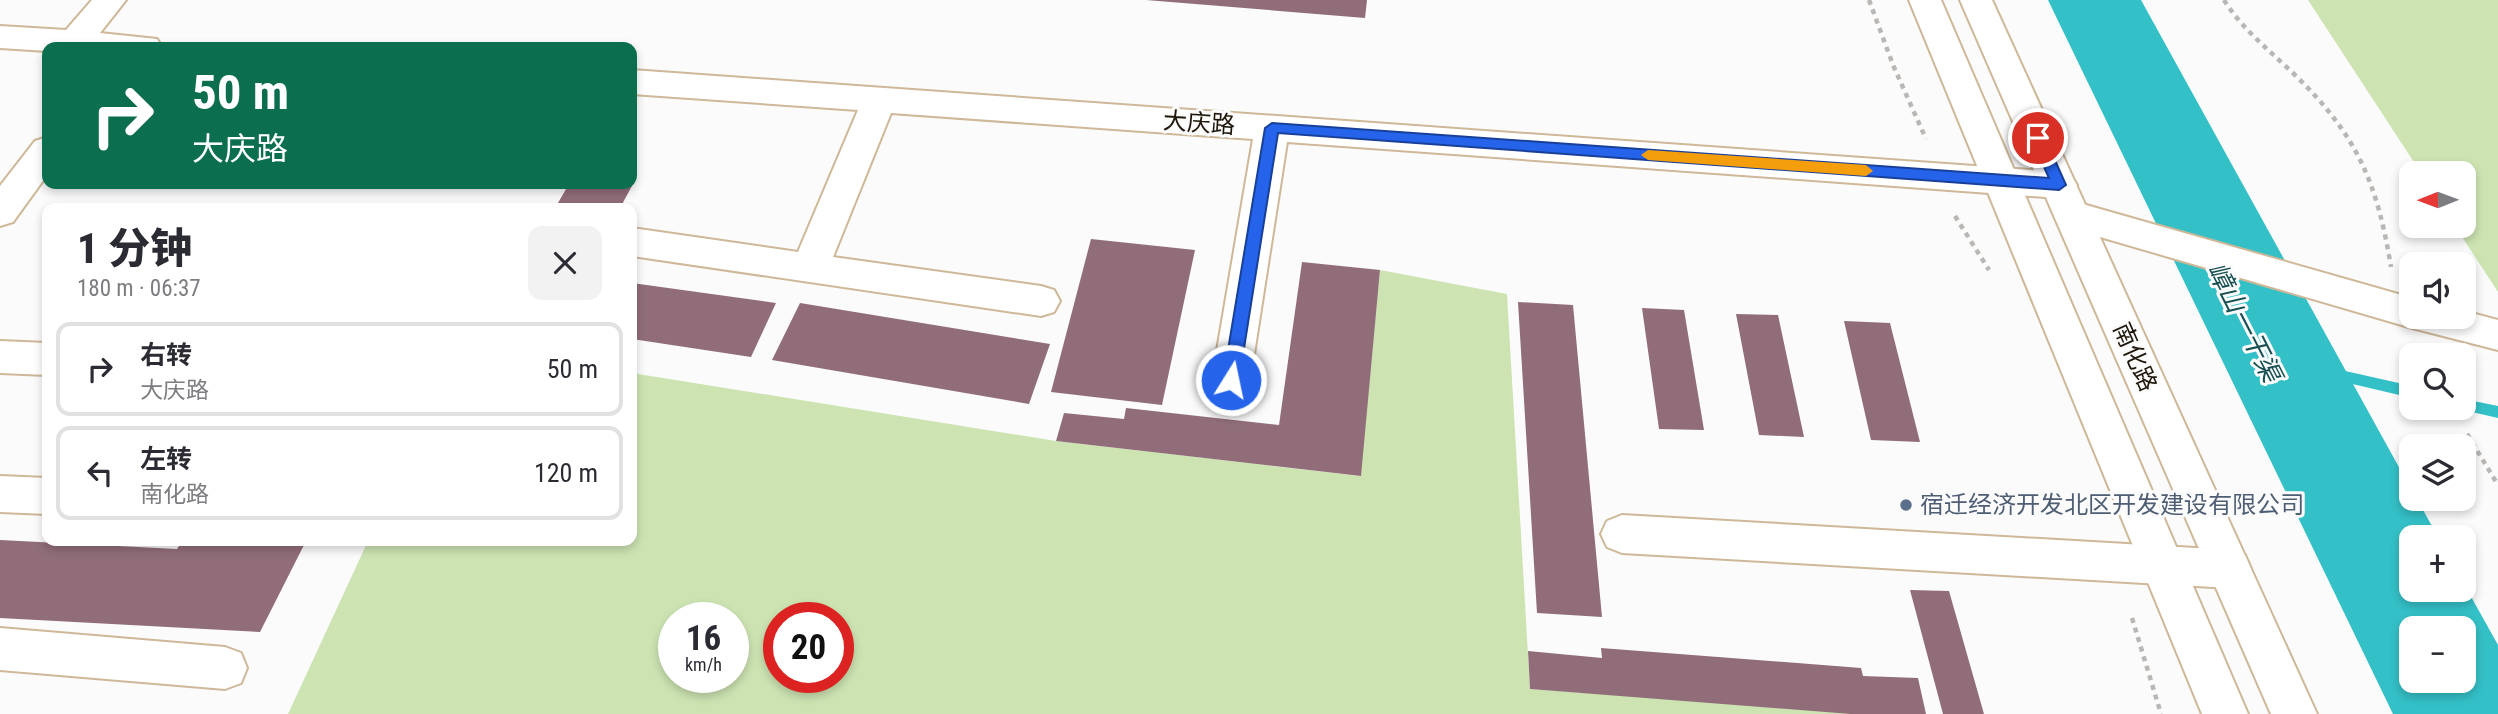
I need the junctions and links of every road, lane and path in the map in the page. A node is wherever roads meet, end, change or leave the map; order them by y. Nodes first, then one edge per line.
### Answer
1 (110, 0) edge
2 (1869, 0) edge
3 (1926, 0) edge
4 (1976, 0) edge
5 (2224, 0) edge
6 (0, 37) edge
7 (74, 42) joint
8 (637, 82) edge
9 (879, 100) junction
10 (1272, 128) junction
11 (42, 157) edge
12 (1943, 176) junction
13 (2001, 180) junction
14 (2076, 207) junction
15 (0, 212) edge
16 (637, 243) edge
17 (810, 268) junction
18 (2399, 272) edge
19 (1992, 275) dead end
20 (1041, 301) dead end
21 (2399, 309) edge
22 (2475, 329) edge
23 (2498, 335) edge
24 (0, 357) edge
25 (42, 359) edge
26 (1231, 380) dead end
27 (2476, 449) edge
28 (2498, 485) edge
29 (0, 494) edge
30 (42, 496) edge
31 (1622, 534) dead end
32 (2114, 562) junction
33 (2163, 565) junction
34 (2230, 569) junction
35 (0, 649) edge
36 (225, 668) dead end
37 (2161, 714) edge
38 (2225, 714) edge
39 (2294, 714) edge

1 - 7 street
2 - 12 path
3 - 13 street
4 - 14 street, 南化路
5 - 18 path
6 - 7 street
8 - 9 street, 大庆路
9 - 10 street, 大庆路
9 - 17 street
10 - 12 street, 大庆路
10 - 26 street
11 - 15 street
12 - 13 street, 大庆路
12 - 19 path
13 - 14 street, 大庆路
13 - 33 street
14 - 21 street, 大庆路
14 - 34 street, 南化路
16 - 17 street
17 - 20 street
22 - 23 street, 大庆路
24 - 25 street
27 - 28 path
29 - 30 street
31 - 32 street
32 - 33 street
32 - 37 path
33 - 34 street
33 - 38 street
34 - 39 street, 南化路
35 - 36 street

